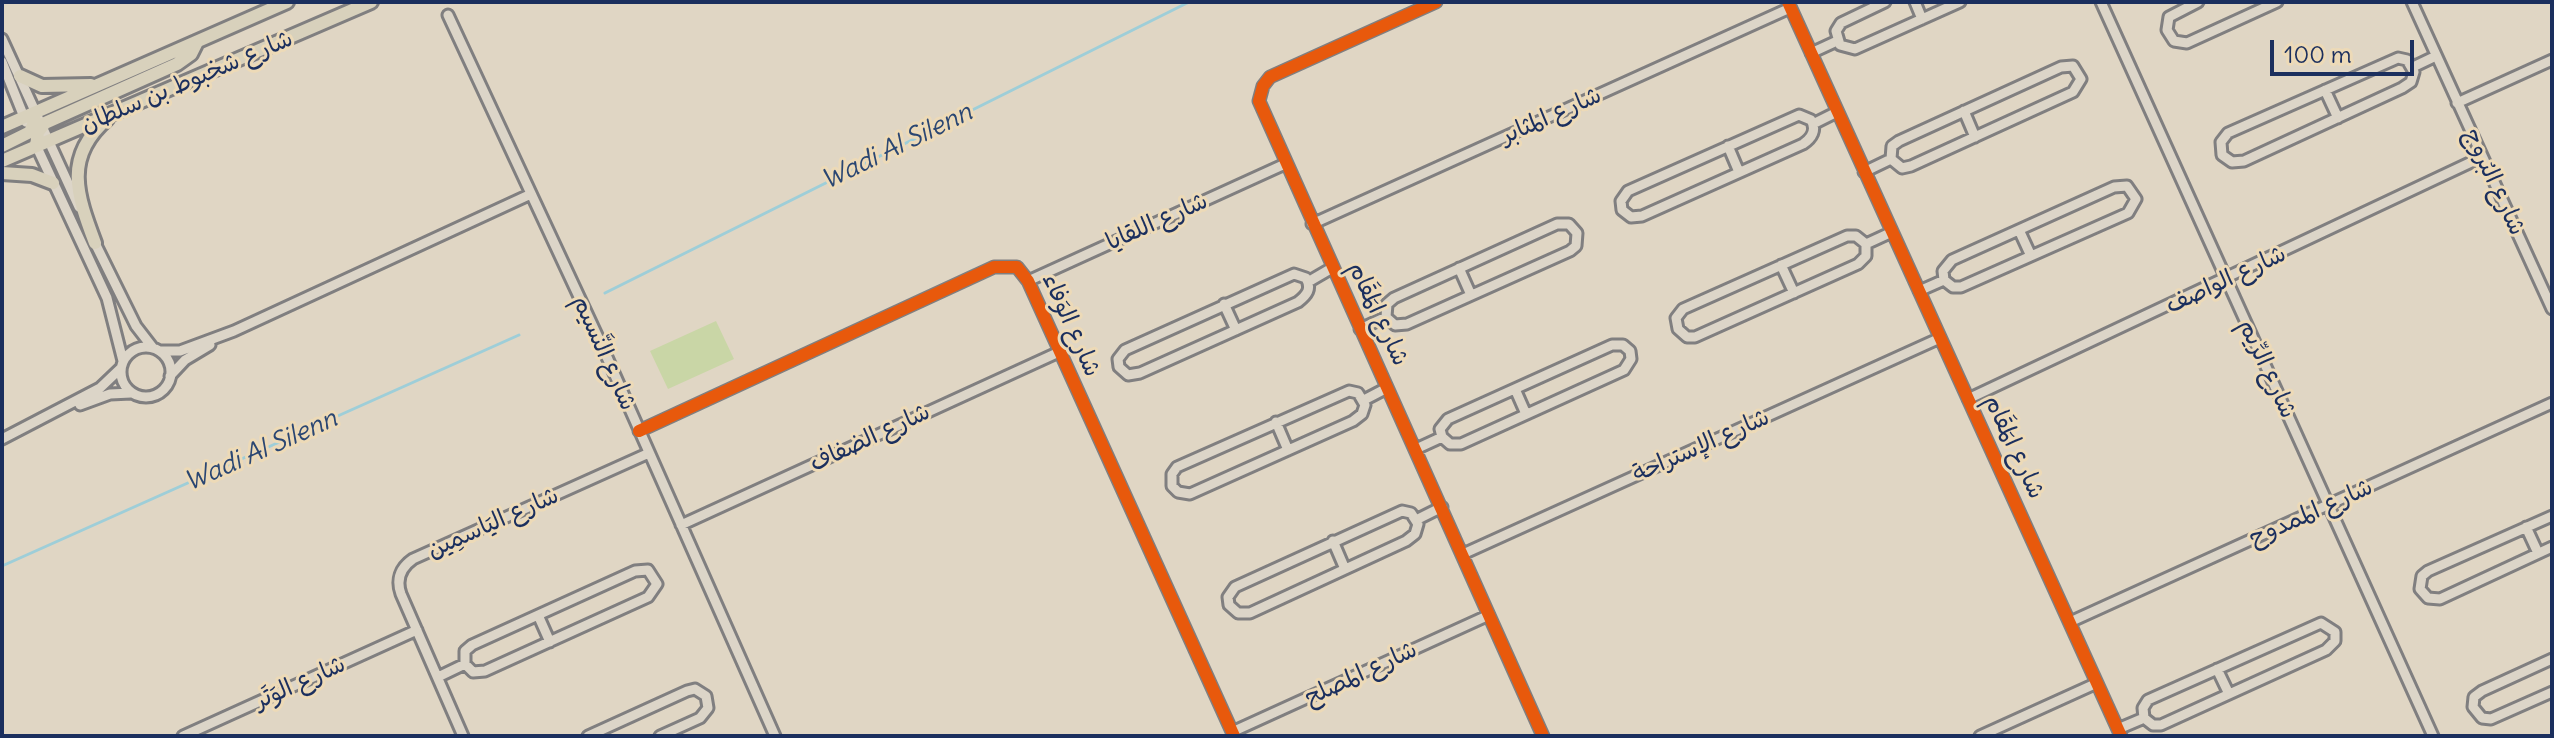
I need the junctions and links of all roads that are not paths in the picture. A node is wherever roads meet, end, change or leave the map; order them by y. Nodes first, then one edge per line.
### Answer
1 (287, 2) edge
2 (371, 2) edge
3 (1436, 2) edge
4 (1885, 2) edge
5 (1915, 2) edge
6 (1960, 2) edge
7 (2101, 2) edge
8 (2198, 2) edge
9 (2277, 2) edge
10 (2412, 2) edge
11 (1789, 5) edge
12 (448, 15) dead end
13 (1922, 19) junction
14 (2, 39) edge
15 (1837, 41) junction
16 (197, 42) junction
17 (1811, 53) junction
18 (2436, 56) junction
19 (2552, 60) edge
20 (2, 62) edge
21 (2413, 67) junction
22 (20, 76) junction
23 (98, 85) junction
24 (2325, 90) junction
25 (2457, 103) junction
26 (1964, 111) junction
27 (115, 112) junction
28 (1837, 112) junction
29 (30, 114) junction
30 (2338, 118) junction
31 (1813, 124) junction
32 (2, 127) edge
33 (36, 129) junction
34 (1975, 137) junction
35 (42, 143) junction
36 (2, 146) edge
37 (1728, 146) junction
38 (2482, 157) junction
39 (1891, 159) junction
40 (2, 161) edge
41 (1285, 164) junction
42 (1739, 172) junction
43 (1864, 172) junction
44 (2, 173) edge
45 (53, 183) junction
46 (531, 194) junction
47 (1312, 224) junction
48 (2019, 230) junction
49 (1892, 232) junction
50 (95, 243) junction
51 (1866, 244) junction
52 (2031, 256) junction
53 (1781, 265) junction
54 (1332, 268) junction
55 (1459, 268) junction
56 (1944, 280) junction
57 (2226, 280) junction
58 (1028, 281) junction
59 (1308, 282) junction
60 (1919, 291) junction
61 (1794, 293) junction
62 (1471, 295) junction
63 (1224, 304) junction
64 (2552, 309) edge
65 (1386, 317) junction
66 (1360, 329) junction
67 (1236, 330) junction
68 (234, 331) junction
69 (1940, 338) junction
70 (157, 350) junction
71 (1059, 352) junction
72 (122, 364) junction
73 (170, 376) junction
74 (1387, 388) junction
75 (1515, 389) junction
76 (131, 393) junction
77 (1968, 399) junction
78 (1364, 400) junction
79 (2552, 403) edge
80 (58, 413) junction
81 (1526, 414) junction
82 (1276, 422) junction
83 (639, 431) junction
84 (1442, 437) junction
85 (2, 439) edge
86 (1416, 449) junction
87 (1288, 450) junction
88 (649, 453) junction
89 (2329, 505) junction
90 (1442, 507) junction
91 (2552, 516) edge
92 (1416, 520) junction
93 (681, 525) junction
94 (2526, 527) junction
95 (1333, 541) junction
96 (2552, 547) edge
97 (2538, 553) junction
98 (1463, 554) junction
99 (1345, 569) junction
100 (538, 615) junction
101 (1489, 615) junction
102 (2070, 622) junction
103 (417, 630) junction
104 (550, 642) junction
105 (2552, 659) edge
106 (465, 664) junction
107 (2217, 669) junction
108 (438, 677) junction
109 (2097, 683) junction
110 (2552, 692) edge
111 (2229, 694) junction
112 (2144, 718) junction
113 (2120, 732) edge
114 (1233, 734) edge
115 (183, 736) edge
116 (463, 736) edge
117 (590, 736) edge
118 (660, 736) edge
119 (775, 736) edge
120 (1543, 736) edge
121 (1980, 736) edge
122 (2433, 736) edge

1 - 16 main road, شارع شخبوط بن سلطان
2 - 27 main road, شارع شخبوط بن سلطان
3 - 41 street, شارع المَقَام
4 - 15 street
5 - 13 street
6 - 13 street
7 - 57 street, شارع الرِّيم
8 - 9 street
10 - 18 street, شارع البُروج
11 - 17 street, شارع المَقَام
11 - 47 street, شارع المثابر
12 - 46 street, شارع النَّسيم
13 - 15 street
14 - 22 street
15 - 17 street
16 - 23 main road, شارع شخبوط بن سلطان
16 - 33 main road
17 - 28 street, شارع المَقَام
18 - 21 street
18 - 25 street, شارع البُروج
19 - 25 street
20 - 29 street
21 - 24 street
21 - 30 street
22 - 23 main road
22 - 29 street
23 - 29 main road, شارع شخبوط بن سلطان
24 - 30 street
24 - 30 street
25 - 38 street, شارع البُروج
26 - 34 street
26 - 34 street
26 - 39 street
27 - 35 main road, شارع شخبوط بن سلطان
27 - 50 main road
28 - 31 street
28 - 43 street, شارع المَقَام
29 - 32 main road, شارع شخبوط بن سلطان
29 - 33 main road
31 - 37 street
31 - 42 street
33 - 35 main road
33 - 36 main road
34 - 39 street
35 - 40 main road, شارع شخبوط بن سلطان
35 - 45 street
35 - 50 street
37 - 42 street
37 - 42 street
38 - 57 street, شارع الواصف
38 - 64 street, شارع البُروج
39 - 43 street
41 - 47 street, شارع المَقَام
41 - 58 street, شارع اللقايا
43 - 49 street, شارع المَقَام
44 - 45 main road
45 - 72 street
46 - 68 street
46 - 83 street, شارع النَّسيم
47 - 54 street, شارع المَقَام
48 - 52 street
48 - 52 street
48 - 56 street
49 - 51 street
49 - 60 street, شارع المَقَام
50 - 70 street
51 - 53 street
51 - 61 street
52 - 56 street
53 - 61 street
53 - 61 street
54 - 59 street, شارع المَقَام
54 - 66 street, شارع المَقَام
55 - 62 street
55 - 62 street, شارع المَقَام
55 - 65 street, شارع المَقَام
56 - 60 street
57 - 77 street, شارع الواصف
57 - 89 street, شارع الرِّيم
58 - 71 street, شارع الوَفاء
58 - 83 street, شارع الوَفاء
59 - 63 street, شارع المَقَام
59 - 67 street, شارع المَقَام
60 - 69 street, شارع المَقَام
62 - 65 street, شارع المَقَام
63 - 67 street
63 - 67 street, شارع المَقَام
65 - 66 street, شارع المَقَام
66 - 74 street, شارع المَقَام
68 - 70 street
68 - 73 street
69 - 77 street, شارع المَقَام
69 - 98 street, شارع الإستراحة
70 - 72 street
70 - 73 street
71 - 93 street, شارع الضفاف
71 - 114 street, شارع الوَفاء
72 - 76 street
72 - 80 street
73 - 76 street
74 - 78 street, شارع المَقَام
74 - 86 street, شارع المَقَام
75 - 81 street
75 - 81 street
75 - 84 street
76 - 80 street
77 - 102 street, شارع المَقَام
78 - 82 street, شارع المَقَام
78 - 87 street, شارع المَقَام
79 - 89 street, شارع الممدوح
80 - 85 street
81 - 84 street
82 - 87 street
82 - 87 street, شارع المَقَام
83 - 88 street, شارع النَّسيم
84 - 86 street
86 - 90 street, شارع المَقَام
88 - 93 street, شارع النَّسيم
88 - 103 street, شارع اليَاسمِين
89 - 102 street, شارع الممدوح
89 - 122 street, شارع الرِّيم
90 - 92 street
90 - 98 street, شارع المَقَام
91 - 94 street
92 - 95 street
92 - 99 street
93 - 119 street, شارع النَّسيم
94 - 97 street
94 - 97 street
95 - 99 street
95 - 99 street
96 - 97 street
98 - 101 street, شارع المَقَام
100 - 104 street
100 - 104 street
100 - 106 street
101 - 114 street, شارع المصلح
101 - 120 street, شارع المَقَام
102 - 109 street, شارع المَقَام
103 - 108 street, شارع اليَاسمِين
103 - 115 street, شارع الوَتَر
104 - 106 street
105 - 110 street
106 - 108 street
107 - 111 street
107 - 111 street, شارع المَقَام
107 - 112 street, شارع المَقَام
108 - 116 street, شارع اليَاسمِين
109 - 113 street, شارع المَقَام
109 - 121 street
111 - 112 street, شارع المَقَام
112 - 113 street, شارع المَقَام
117 - 118 street

